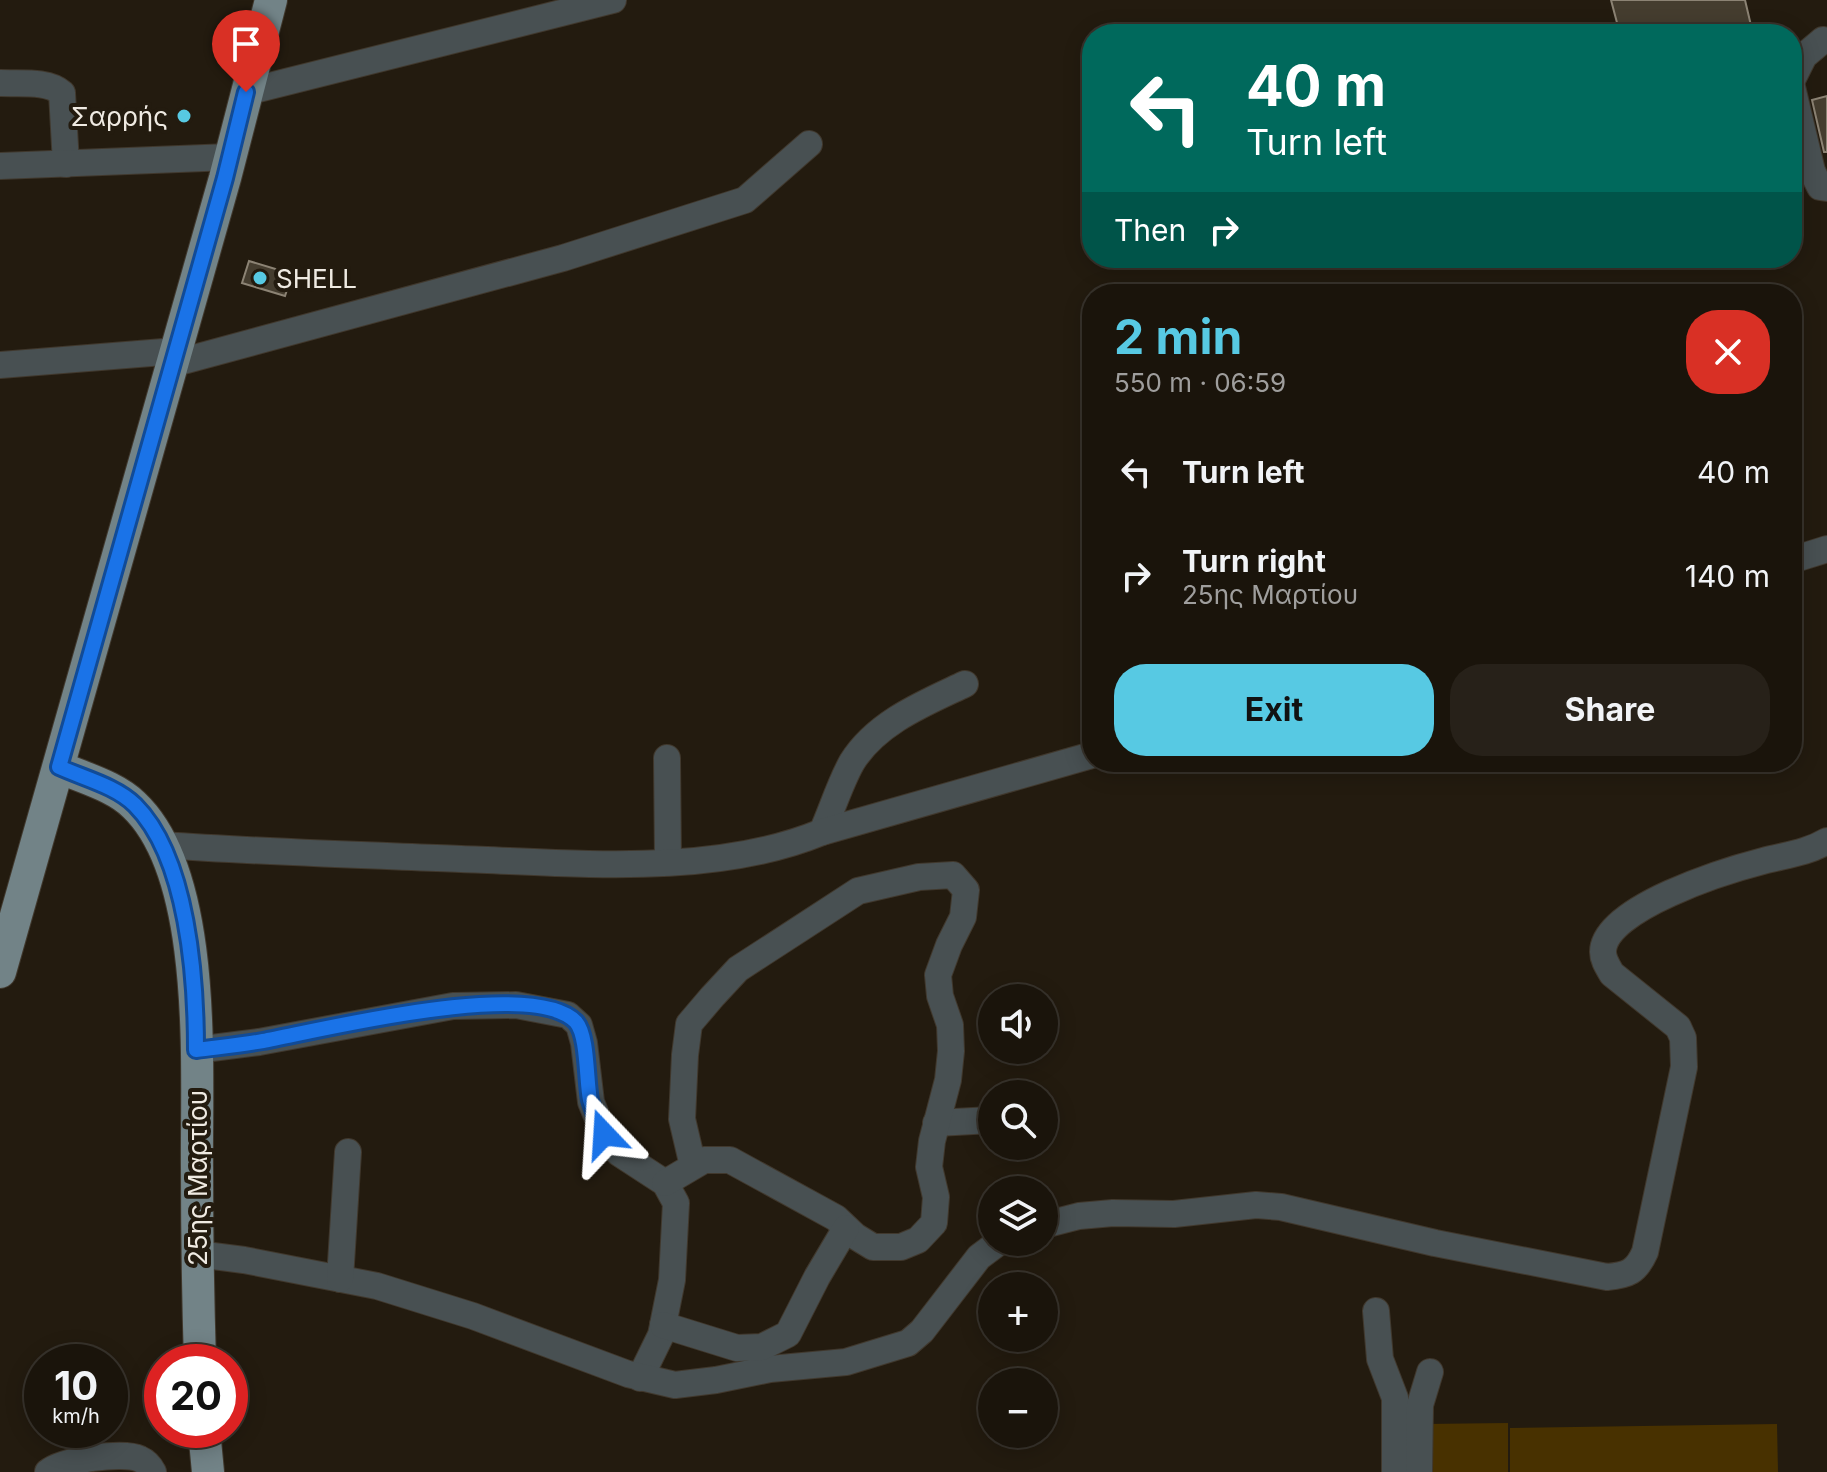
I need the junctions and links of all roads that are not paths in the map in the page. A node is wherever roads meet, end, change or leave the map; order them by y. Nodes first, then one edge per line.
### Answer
1 (271, 0) edge
2 (613, 0) edge
3 (1826, 47) edge
4 (1802, 64) edge
5 (0, 83) edge
6 (246, 92) junction
7 (1802, 115) edge
8 (809, 144) dead end
9 (230, 157) junction
10 (66, 164) junction
11 (0, 166) edge
12 (1827, 188) edge
13 (174, 358) junction
14 (0, 365) edge
15 (1827, 549) edge
16 (1802, 557) edge
17 (965, 684) dead end
18 (667, 758) dead end
19 (1082, 758) edge
20 (59, 767) junction
21 (822, 832) junction
22 (1827, 841) edge
23 (162, 845) junction
24 (668, 861) junction
25 (0, 972) edge
26 (196, 1050) junction
27 (978, 1121) edge
28 (936, 1123) junction
29 (348, 1152) dead end
30 (693, 1166) junction
31 (665, 1183) junction
32 (1058, 1221) edge
33 (846, 1228) junction
34 (197, 1254) junction
35 (980, 1256) edge
36 (340, 1279) junction
37 (1376, 1311) dead end
38 (663, 1325) junction
39 (200, 1344) edge
40 (1430, 1372) dead end
41 (640, 1378) junction
42 (206, 1448) edge
43 (48, 1472) edge
44 (153, 1472) edge
45 (208, 1472) edge
46 (1395, 1472) edge
47 (1419, 1472) edge

1 - 6 main road
2 - 6 street
3 - 4 street
5 - 10 street
6 - 9 main road
7 - 12 street
8 - 13 street
9 - 10 street
9 - 13 main road
10 - 11 street
13 - 14 street
13 - 20 main road
15 - 16 street
17 - 21 street
18 - 24 street
19 - 21 street
20 - 23 main road, 25ης Μαρτίου
20 - 25 main road
21 - 24 street
22 - 32 street
23 - 24 street
23 - 26 main road, 25ης Μαρτίου
26 - 31 street
26 - 34 main road, 25ης Μαρτίου
27 - 28 street
28 - 30 street
28 - 33 street
29 - 36 street
30 - 31 street
30 - 33 street
31 - 38 street
33 - 38 street
34 - 36 street
34 - 39 main road, 25ης Μαρτίου
35 - 41 street
36 - 41 street
37 - 46 street
38 - 41 street
40 - 47 street
42 - 45 main road
43 - 44 street

